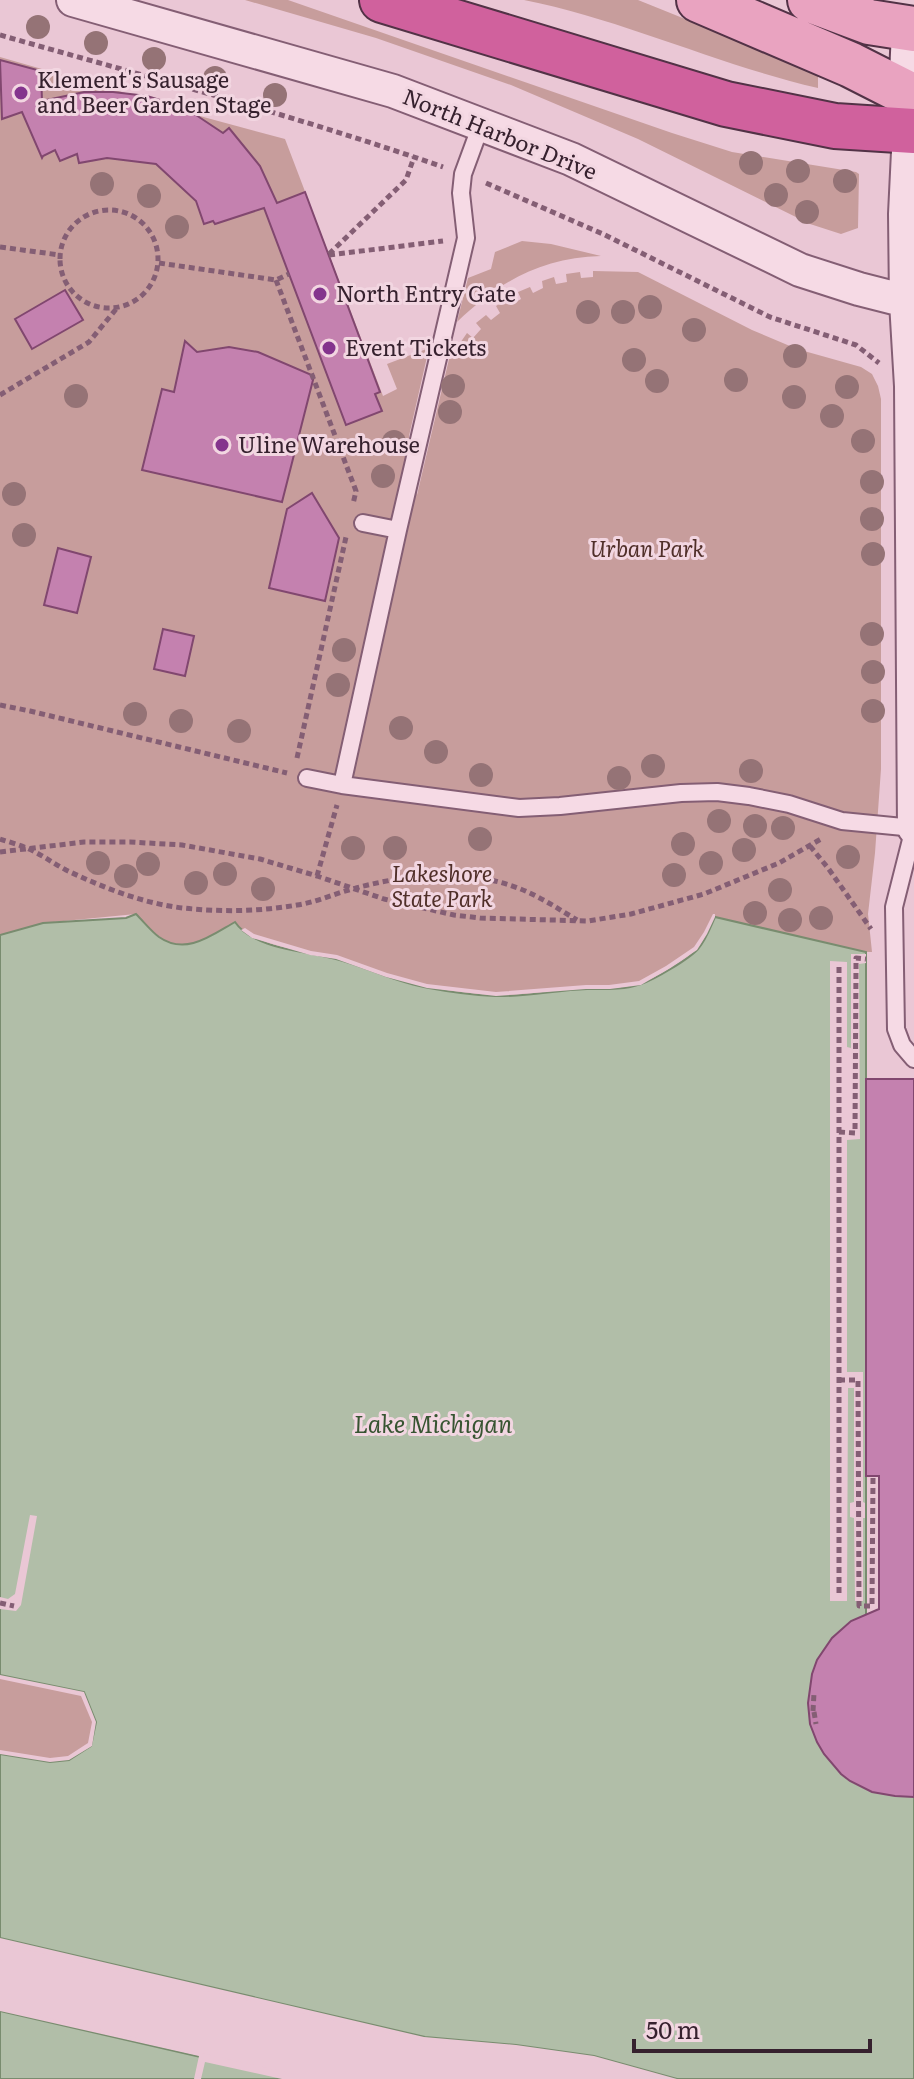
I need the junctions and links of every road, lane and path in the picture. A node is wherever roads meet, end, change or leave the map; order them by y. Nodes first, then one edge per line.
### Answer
1 (73, 0) edge
2 (382, 0) edge
3 (699, 0) edge
4 (810, 0) edge
5 (914, 31) edge
6 (0, 35) edge
7 (912, 113) edge
8 (481, 125) junction
9 (414, 157) junction
10 (463, 174) junction
11 (466, 238) junction
12 (0, 247) edge
13 (60, 255) junction
14 (159, 263) junction
15 (289, 274) dead end
16 (276, 280) junction
17 (910, 303) edge
18 (117, 308) junction
19 (856, 345) dead end
20 (0, 395) edge
21 (353, 506) dead end
22 (363, 523) dead end
23 (398, 530) junction
24 (346, 536) dead end
25 (0, 705) edge
26 (300, 776) junction
27 (342, 785) junction
28 (842, 821) junction
29 (914, 828) edge
30 (0, 839) edge
31 (810, 846) junction
32 (28, 849) junction
33 (0, 852) edge
34 (317, 876) junction
35 (355, 888) junction
36 (578, 921) junction
37 (874, 934) dead end
38 (866, 959) dead end
39 (839, 967) dead end
40 (914, 1059) edge
41 (839, 1132) junction
42 (839, 1380) junction
43 (873, 1476) dead end
44 (839, 1595) dead end
45 (0, 1603) edge
46 (14, 1606) dead end
47 (815, 1683) dead end
48 (816, 1724) dead end

1 - 8 street, North Harbor Drive
2 - 7 highway
3 - 7 main road
4 - 5 main road
5 - 7 main road
6 - 9 path
7 - 17 street
8 - 10 lane
8 - 17 street, North Harbor Drive
9 - 10 path
9 - 11 path
10 - 11 lane
10 - 19 path
11 - 23 lane
12 - 13 path
13 - 14 path
13 - 18 path
14 - 16 path
14 - 18 path
15 - 16 path
16 - 21 path
17 - 29 street
18 - 20 path
22 - 23 lane
23 - 27 lane
24 - 26 path
25 - 26 path
26 - 27 lane
27 - 28 lane
27 - 34 path
28 - 29 lane
28 - 31 path
29 - 40 lane
30 - 32 path
31 - 36 path
31 - 37 path
32 - 33 path
32 - 34 path
32 - 35 path
34 - 35 path
35 - 36 path
35 - 36 path
38 - 41 path
39 - 41 path
41 - 42 path
42 - 43 path
42 - 44 path
45 - 46 path
47 - 48 path

